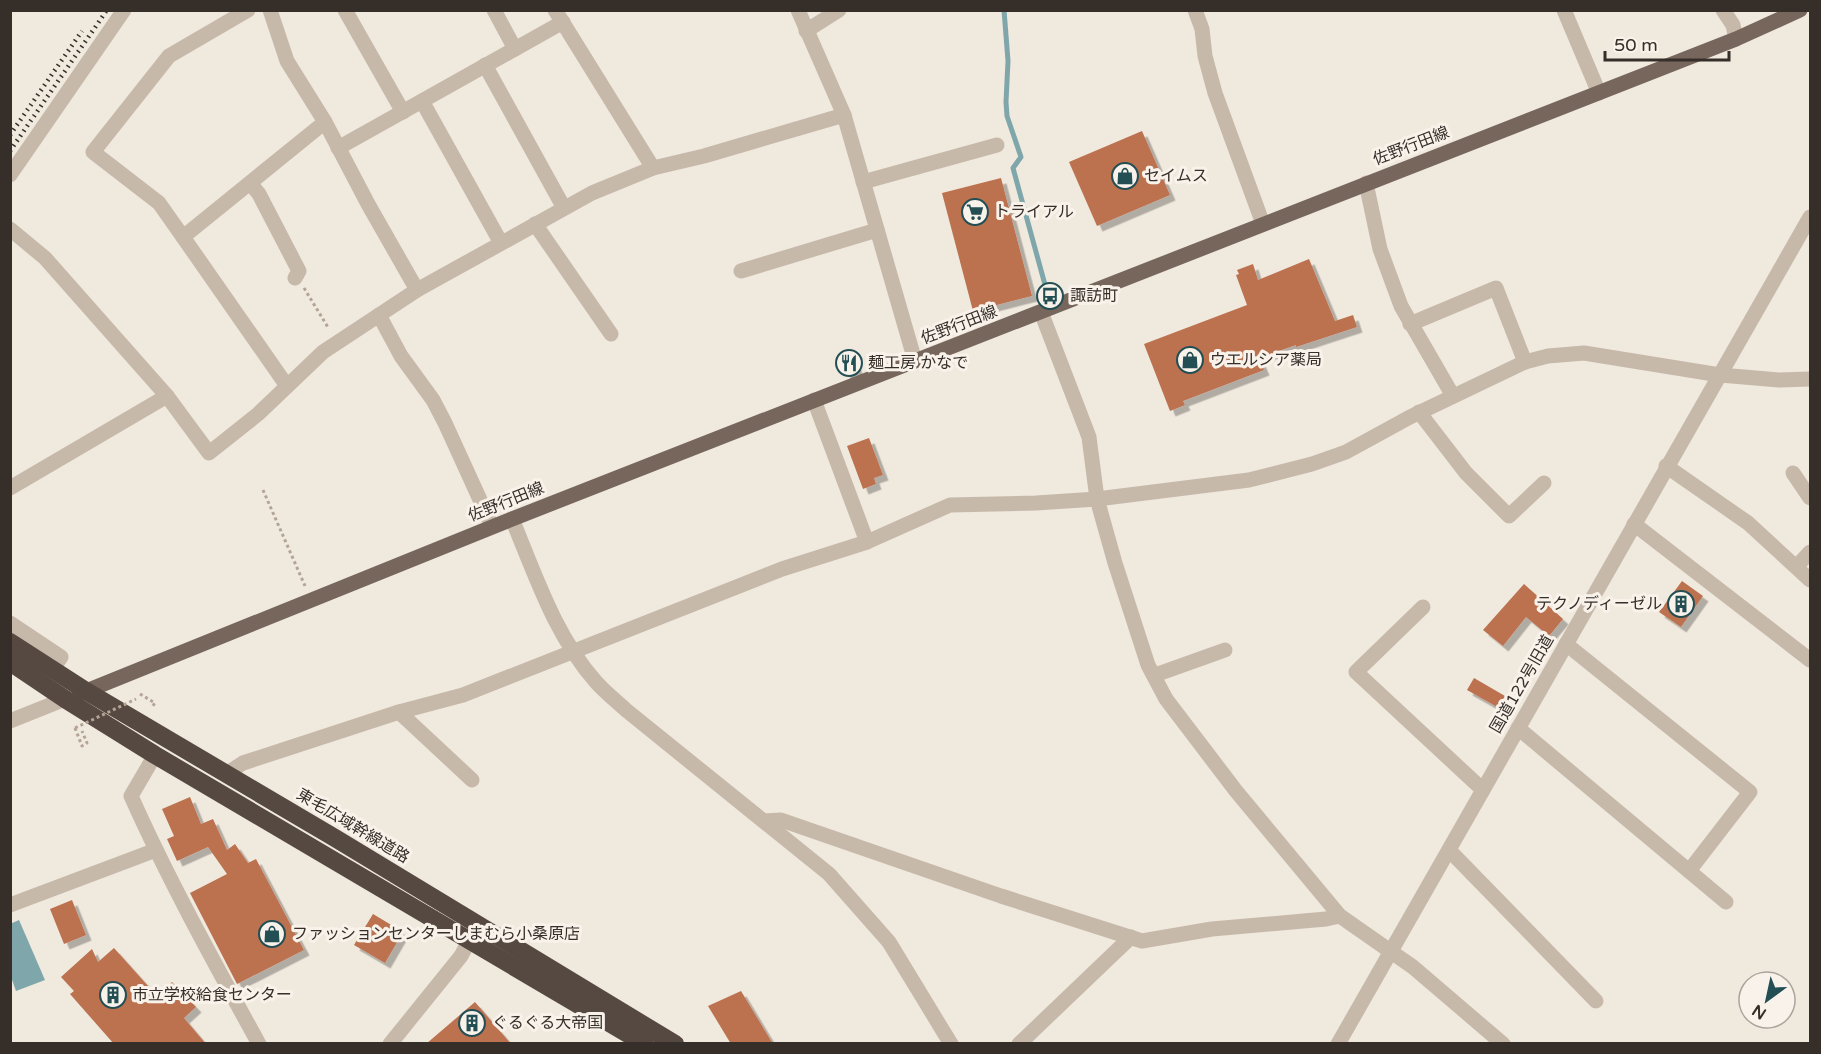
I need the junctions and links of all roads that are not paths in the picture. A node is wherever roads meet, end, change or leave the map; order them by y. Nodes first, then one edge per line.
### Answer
1 (124, 10) edge
2 (248, 10) edge
3 (270, 10) edge
4 (345, 10) edge
5 (494, 10) edge
6 (798, 10) edge
7 (838, 10) edge
8 (1195, 10) edge
9 (1564, 10) edge
10 (1723, 10) edge
11 (1800, 10) edge
12 (559, 16) edge
13 (806, 31) junction
14 (1736, 39) junction
15 (515, 49) junction
16 (485, 66) junction
17 (1599, 93) junction
18 (422, 101) junction
19 (403, 112) junction
20 (844, 115) junction
21 (325, 122) junction
22 (997, 145) dead end
23 (338, 148) junction
24 (653, 168) junction
25 (10, 175) edge
26 (863, 182) junction
27 (250, 183) junction
28 (1366, 183) junction
29 (564, 208) junction
30 (1810, 218) edge
31 (535, 224) junction
32 (1263, 224) junction
33 (10, 229) edge
34 (877, 230) junction
35 (183, 237) junction
36 (501, 243) junction
37 (741, 271) dead end
38 (295, 278) road end
39 (417, 290) junction
40 (1041, 312) junction
41 (379, 315) junction
42 (1410, 324) junction
43 (610, 334) dead end
44 (915, 361) junction
45 (1525, 362) junction
46 (1720, 375) junction
47 (1810, 379) edge
48 (287, 386) junction
49 (168, 396) junction
50 (1453, 396) junction
51 (814, 400) junction
52 (1419, 412) junction
53 (1666, 466) junction
54 (1793, 473) dead end
55 (1544, 483) dead end
56 (10, 488) edge
57 (1810, 498) edge
58 (1097, 499) junction
59 (512, 519) junction
60 (1634, 524) junction
61 (492, 526) junction
62 (867, 542) junction
63 (1810, 552) edge
64 (1797, 566) junction
65 (1810, 580) edge
66 (1423, 607) dead end
67 (10, 623) edge
68 (10, 642) edge
69 (1566, 644) junction
70 (1224, 650) dead end
71 (574, 652) junction
72 (1810, 660) edge
73 (10, 662) edge
74 (52, 670) junction
75 (1155, 675) junction
76 (86, 691) junction
77 (65, 699) junction
78 (399, 712) junction
79 (10, 721) edge
80 (1518, 728) junction
81 (155, 755) junction
82 (226, 774) junction
83 (472, 780) dead end
84 (1483, 790) junction
85 (764, 821) junction
86 (156, 850) junction
87 (1449, 850) junction
88 (1689, 871) junction
89 (1726, 902) dead end
90 (10, 905) edge
91 (1340, 916) junction
92 (1131, 937) junction
93 (470, 941) junction
94 (1391, 951) junction
95 (1596, 1001) dead end
96 (640, 1042) edge
97 (259, 1044) edge
98 (390, 1044) edge
99 (675, 1044) edge
100 (951, 1044) edge
101 (1019, 1044) edge
102 (1338, 1044) edge
103 (1503, 1044) edge

1 - 25 street
2 - 35 street
3 - 21 street
4 - 19 street
5 - 15 street
6 - 13 street
7 - 13 street
8 - 32 street
9 - 17 street
10 - 14 street
11 - 14 main road, 佐野行田線
12 - 15 street
12 - 24 street
13 - 20 street
14 - 17 main road, 佐野行田線
15 - 16 street
16 - 18 street
16 - 29 street
17 - 28 main road, 佐野行田線
18 - 19 street
18 - 36 street
19 - 23 street
20 - 24 street
20 - 26 street
21 - 23 street
21 - 27 street
22 - 26 street
23 - 39 street
24 - 29 street
26 - 34 street
27 - 35 street
27 - 38 street
28 - 32 main road, 佐野行田線
28 - 42 street
29 - 31 street
30 - 46 street, 国道122号旧道
31 - 36 street
31 - 43 street
32 - 40 main road, 佐野行田線
33 - 49 street
34 - 37 street
34 - 44 street
35 - 48 street
36 - 39 street
39 - 41 street
40 - 44 main road, 佐野行田線
40 - 58 street
41 - 48 street
41 - 61 street
42 - 45 street
42 - 50 street
44 - 51 main road, 佐野行田線
45 - 46 street
45 - 50 street
46 - 47 street
46 - 53 street, 国道122号旧道
48 - 49 street
49 - 56 street
50 - 52 street
51 - 59 main road, 佐野行田線
51 - 62 street
52 - 55 street
52 - 58 street
53 - 60 street, 国道122号旧道
53 - 64 street
54 - 57 street
58 - 62 street
58 - 75 street
59 - 61 main road, 佐野行田線
59 - 71 street
60 - 69 street, 国道122号旧道
60 - 72 street
61 - 76 main road, 佐野行田線
62 - 71 street
63 - 64 street
64 - 65 street
66 - 84 street
67 - 74 street
68 - 74 highway, 東毛広域幹線道路
69 - 80 street, 国道122号旧道
69 - 88 street
70 - 75 street
71 - 78 street
71 - 85 street
73 - 77 highway
74 - 76 highway, 東毛広域幹線道路
75 - 91 street
76 - 77 main road, 佐野行田線
76 - 82 highway, 東毛広域幹線道路
77 - 79 street
77 - 81 highway
78 - 82 street
78 - 83 street
80 - 84 street, 国道122号旧道
80 - 88 street
81 - 86 street
81 - 93 highway
82 - 99 highway, 東毛広域幹線道路
84 - 87 street, 国道122号旧道
85 - 92 street
85 - 100 street
86 - 90 street
86 - 97 street
87 - 94 street, 国道122号旧道
87 - 95 street
88 - 89 street
91 - 92 street
91 - 94 street
92 - 101 street
93 - 96 highway
93 - 98 street
94 - 102 street, 国道122号旧道
94 - 103 street

